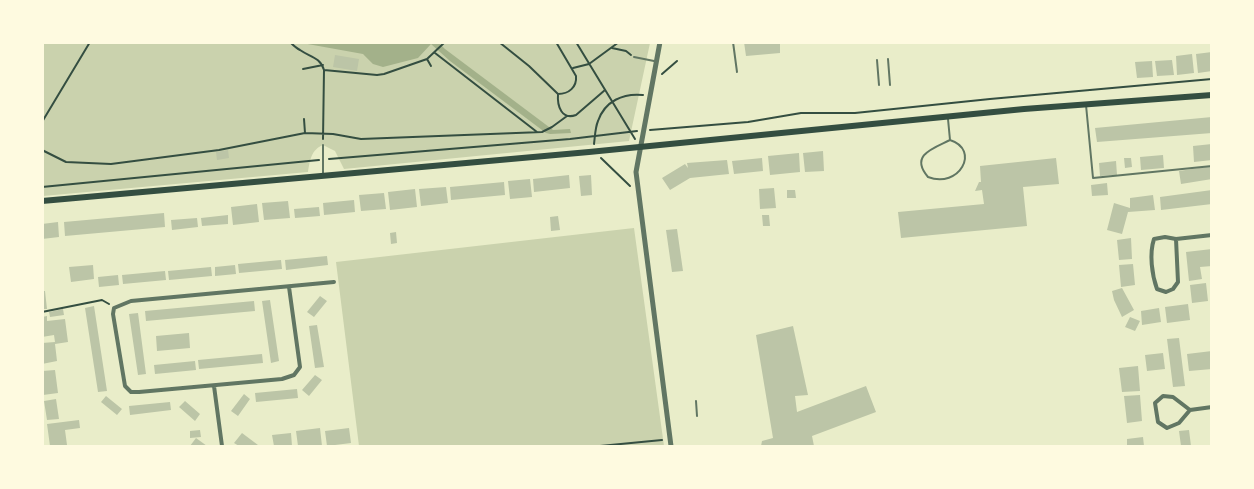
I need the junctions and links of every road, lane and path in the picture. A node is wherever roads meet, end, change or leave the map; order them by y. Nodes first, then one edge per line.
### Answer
1 (90, 42) edge
2 (290, 42) edge
3 (499, 42) edge
4 (556, 42) edge
5 (576, 42) edge
6 (619, 42) edge
7 (660, 42) edge
8 (733, 42) edge
9 (445, 43) edge
10 (612, 48) junction
11 (436, 52) junction
12 (634, 57) joint
13 (427, 59) junction
14 (888, 59) dead end
15 (877, 60) dead end
16 (656, 62) junction
17 (589, 64) junction
18 (323, 65) junction
19 (431, 66) dead end
20 (572, 68) junction
21 (303, 69) dead end
22 (324, 70) junction
23 (737, 72) dead end
24 (1212, 79) edge
25 (879, 85) dead end
26 (890, 85) dead end
27 (605, 90) junction
28 (558, 94) junction
29 (1212, 95) edge
30 (650, 96) junction
31 (612, 101) junction
32 (1086, 105) junction
33 (568, 116) junction
34 (948, 117) junction
35 (304, 119) dead end
36 (42, 122) edge
37 (643, 131) junction
38 (537, 132) junction
39 (630, 132) junction
40 (305, 133) junction
41 (322, 134) junction
42 (595, 136) junction
43 (950, 140) junction
44 (323, 145) joint
45 (640, 147) junction
46 (42, 150) edge
47 (594, 151) junction
48 (323, 160) junction
49 (1212, 166) edge
50 (323, 176) junction
51 (42, 187) edge
52 (639, 195) junction
53 (42, 201) edge
54 (1212, 235) edge
55 (1176, 240) junction
56 (334, 282) dead end
57 (289, 287) junction
58 (116, 307) junction
59 (42, 312) edge
60 (214, 386) junction
61 (696, 401) dead end
62 (1212, 407) edge
63 (1190, 410) junction
64 (697, 416) dead end
65 (670, 439) junction
66 (222, 446) edge
67 (600, 446) edge
68 (671, 446) edge

1 - 36 path
2 - 18 path
3 - 28 path
4 - 20 path
5 - 17 path
6 - 10 path
7 - 16 street
8 - 23 lane
9 - 11 path
10 - 12 path
10 - 17 path
11 - 13 path
11 - 38 path
12 - 16 lane
13 - 19 path
13 - 22 path
14 - 26 lane
15 - 25 lane
16 - 30 street
17 - 20 path
17 - 27 path
18 - 21 path
18 - 22 path
20 - 28 path
22 - 41 path
24 - 37 path
27 - 31 path
27 - 33 path
28 - 33 path
29 - 32 main road
30 - 31 path
30 - 37 street
31 - 39 path
31 - 42 path
32 - 34 main road
32 - 49 lane
33 - 38 path
34 - 43 lane
34 - 45 main road
35 - 40 path
37 - 39 path
37 - 45 street
38 - 41 path
39 - 42 path
39 - 45 path
40 - 41 path
40 - 46 path
41 - 44 path
42 - 47 path
42 - 48 path
43 - 43 lane
44 - 48 lane
45 - 47 main road
45 - 52 street
47 - 50 main road
47 - 52 path
48 - 50 lane
48 - 51 path
50 - 53 main road
52 - 65 street
54 - 55 street
55 - 55 street
56 - 57 street
57 - 58 street
57 - 60 street
58 - 59 path
58 - 60 street
60 - 66 street
61 - 64 lane
62 - 63 street
63 - 63 street
65 - 67 path
65 - 68 street

